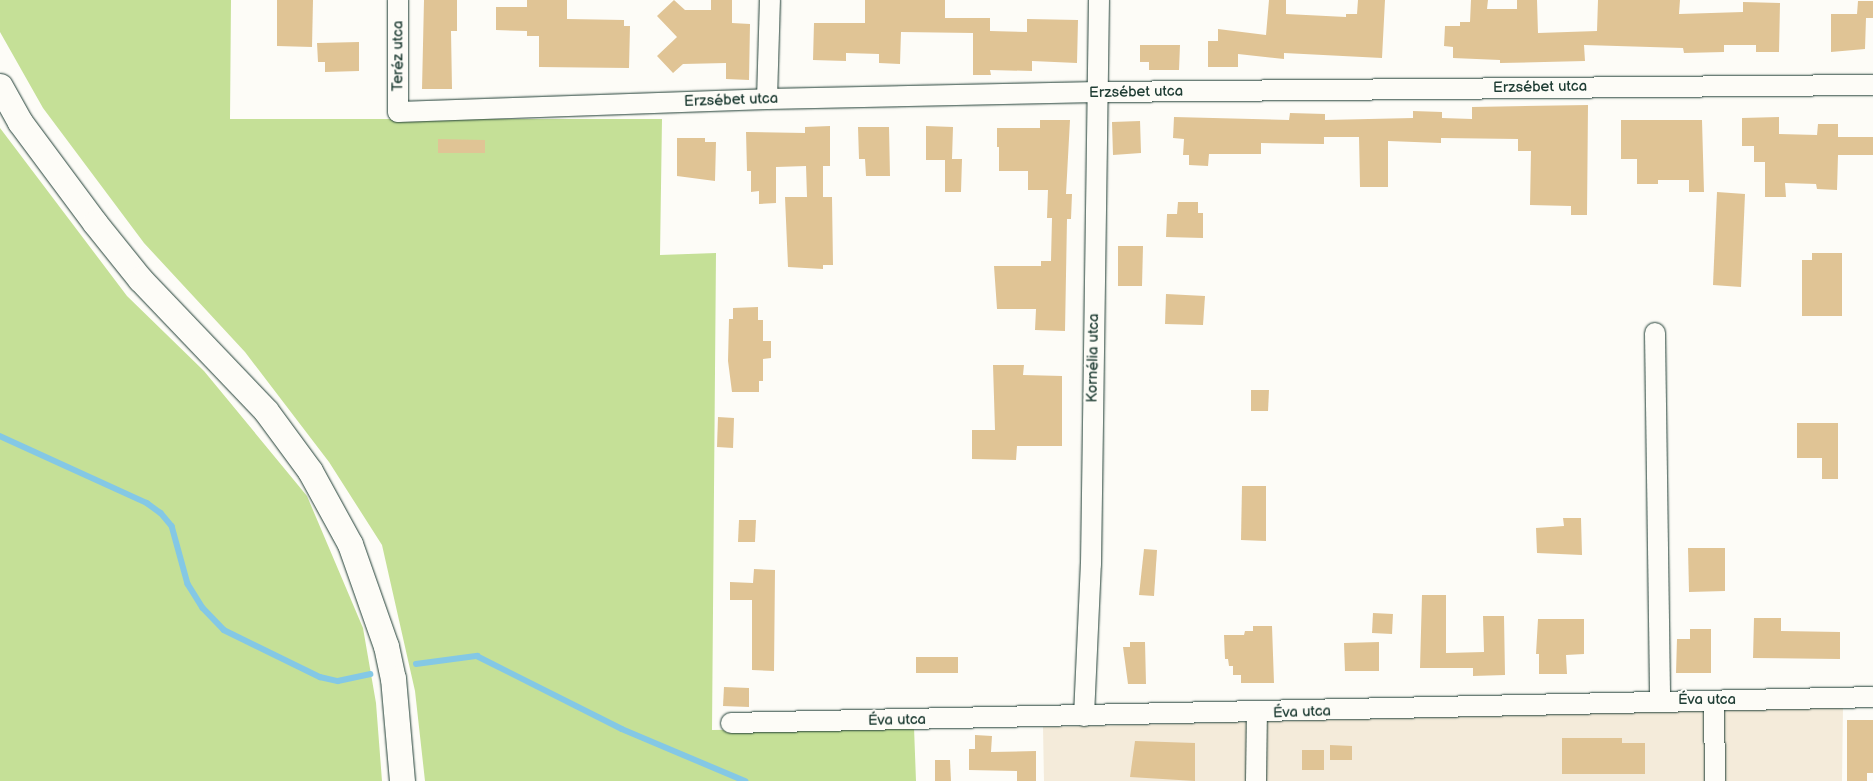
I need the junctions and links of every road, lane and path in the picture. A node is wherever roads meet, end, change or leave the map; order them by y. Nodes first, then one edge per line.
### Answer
1 (398, 0) edge
2 (770, 0) edge
3 (1099, 0) edge
4 (1873, 85) edge
5 (0, 86) edge
6 (1098, 92) junction
7 (767, 99) junction
8 (398, 112) joint
9 (1655, 333) dead end
10 (1873, 697) edge
11 (1660, 700) junction
12 (1714, 701) junction
13 (1257, 713) junction
14 (1084, 716) junction
15 (731, 723) dead end
16 (402, 781) edge
17 (1256, 781) edge
18 (1715, 781) edge

1 - 8 street, Teréz utca
2 - 7 street
3 - 6 street, Kornélia utca
4 - 6 street, Erzsébet utca
5 - 16 main road
6 - 7 street, Erzsébet utca
6 - 14 street, Kornélia utca
7 - 8 street, Erzsébet utca
9 - 11 street
10 - 12 street, Éva utca
11 - 12 street, Éva utca
11 - 13 street, Éva utca
12 - 18 street
13 - 14 street, Éva utca
13 - 17 street
14 - 15 street, Éva utca

